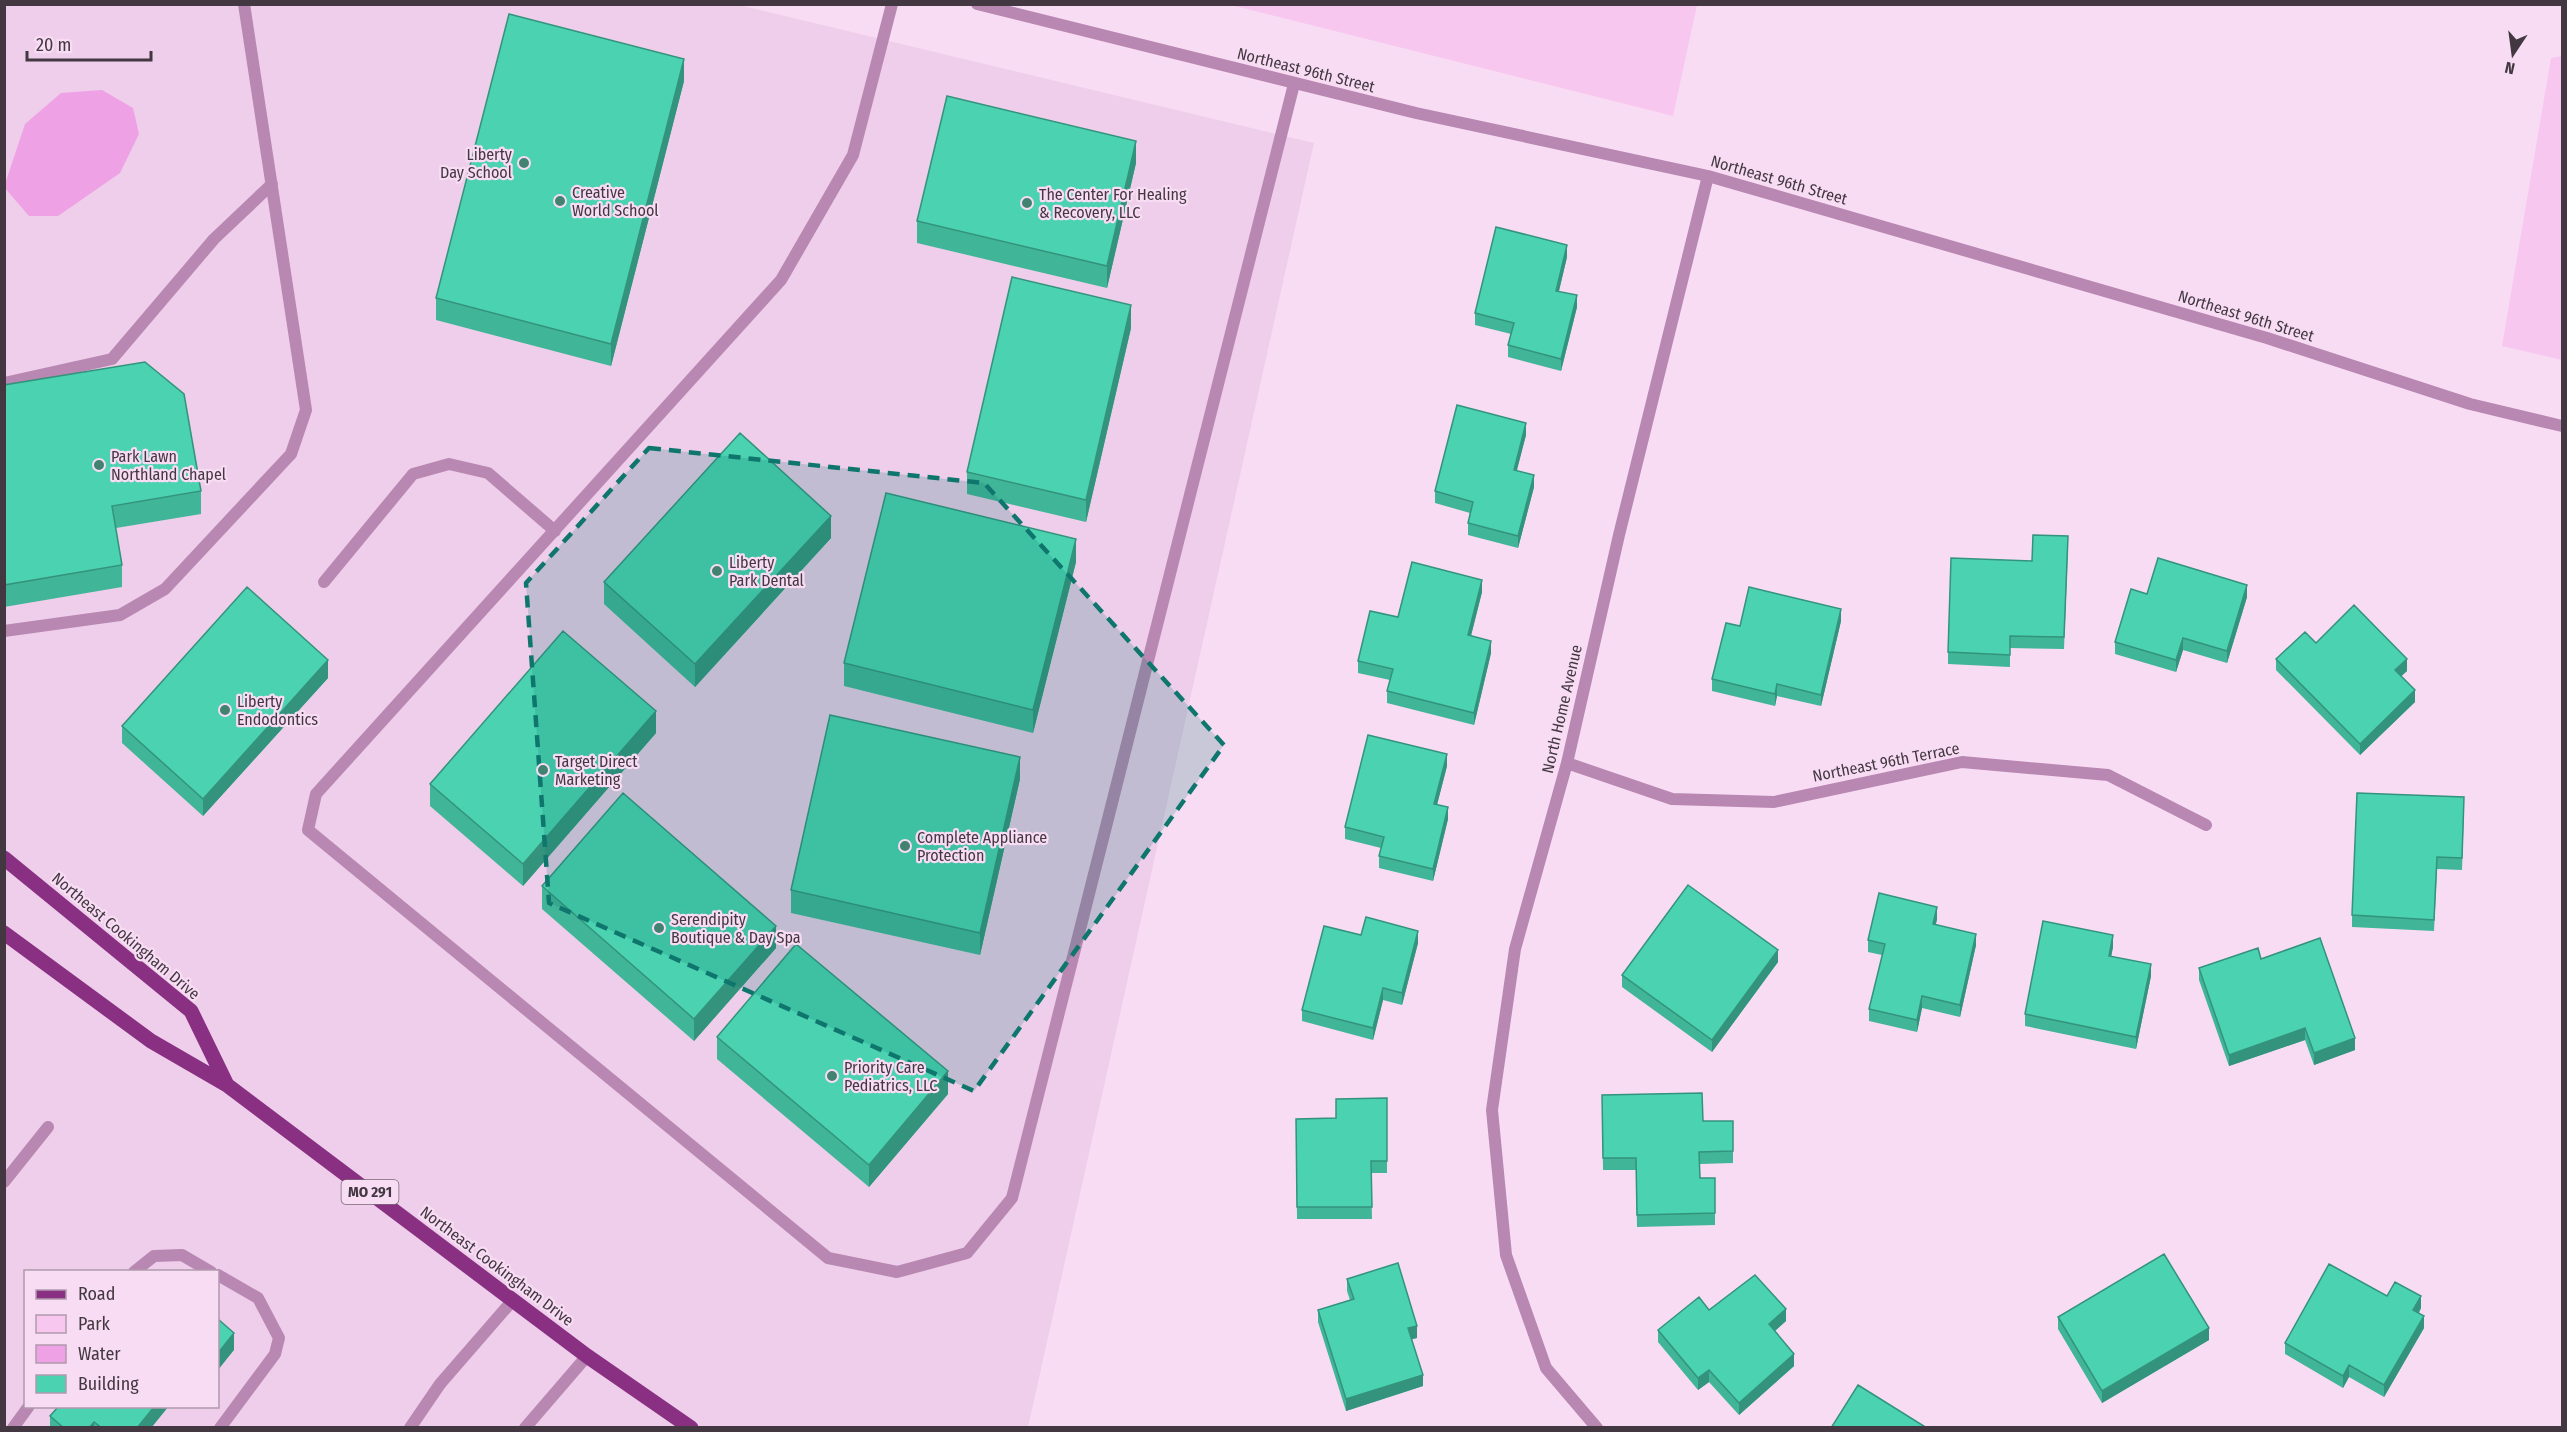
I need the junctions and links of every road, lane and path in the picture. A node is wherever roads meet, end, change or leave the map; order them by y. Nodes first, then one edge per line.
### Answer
1 (244, 4) edge
2 (892, 4) edge
3 (977, 4) edge
4 (1294, 84) junction
5 (1708, 177) junction
6 (272, 183) junction
7 (4, 383) edge
8 (2562, 426) edge
9 (555, 531) junction
10 (324, 582) dead end
11 (4, 631) edge
12 (1567, 763) junction
13 (2206, 825) dead end
14 (4, 858) edge
15 (4, 933) edge
16 (227, 1085) junction
17 (48, 1127) dead end
18 (4, 1182) edge
19 (136, 1270) edge
20 (208, 1270) edge
21 (219, 1276) edge
22 (513, 1300) junction
23 (587, 1356) junction
24 (28, 1408) edge
25 (13, 1428) edge
26 (220, 1428) edge
27 (410, 1428) edge
28 (525, 1428) edge
29 (691, 1428) edge
30 (1597, 1428) edge

1 - 6 street
2 - 9 street
3 - 4 street, Northeast 96th Street
4 - 5 street, Northeast 96th Street
4 - 9 street
5 - 8 street, Northeast 96th Street
5 - 12 street, North Home Avenue
6 - 7 street
6 - 11 street
9 - 10 street
12 - 13 street, Northeast 96th Terrace
12 - 30 street, North Home Avenue
14 - 16 main road, Northeast Cookingham Drive / MO 291
15 - 16 main road, Northeast Cookingham Drive / MO 291
16 - 22 main road, Northeast Cookingham Drive / MO 291
17 - 18 street
19 - 20 street
21 - 26 street
22 - 23 main road, Northeast Cookingham Drive / MO 291
22 - 27 street
23 - 28 street
23 - 29 main road, Northeast Cookingham Drive / MO 291
24 - 25 street

